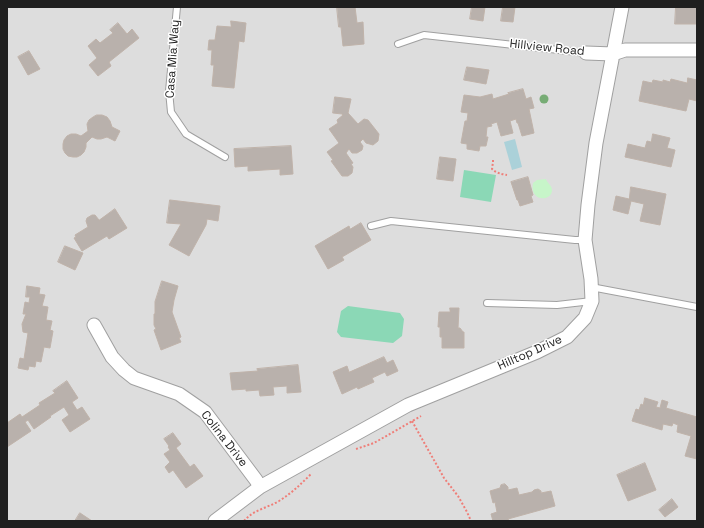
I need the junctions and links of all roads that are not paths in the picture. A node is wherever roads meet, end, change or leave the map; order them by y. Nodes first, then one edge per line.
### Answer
1 (177, 7) edge
2 (622, 7) edge
3 (398, 44) dead end
4 (697, 50) edge
5 (586, 53) joint
6 (613, 54) junction
7 (224, 157) dead end
8 (371, 226) dead end
9 (585, 240) junction
10 (591, 287) junction
11 (592, 301) junction
12 (486, 303) dead end
13 (697, 307) edge
14 (94, 324) dead end
15 (260, 487) junction
16 (215, 521) edge

1 - 7 lane, Casa Mia Way
2 - 6 street, Hilltop Drive
3 - 5 lane, Hillview Road
4 - 6 street, Hillview Road
5 - 6 street, Hillview Road
6 - 9 street, Hilltop Drive
8 - 9 lane
9 - 10 street, Hilltop Drive
10 - 11 street, Hilltop Drive
10 - 13 lane
11 - 12 lane
11 - 15 street, Hilltop Drive
14 - 15 street, Colina Drive
15 - 16 street, Hilltop Drive

